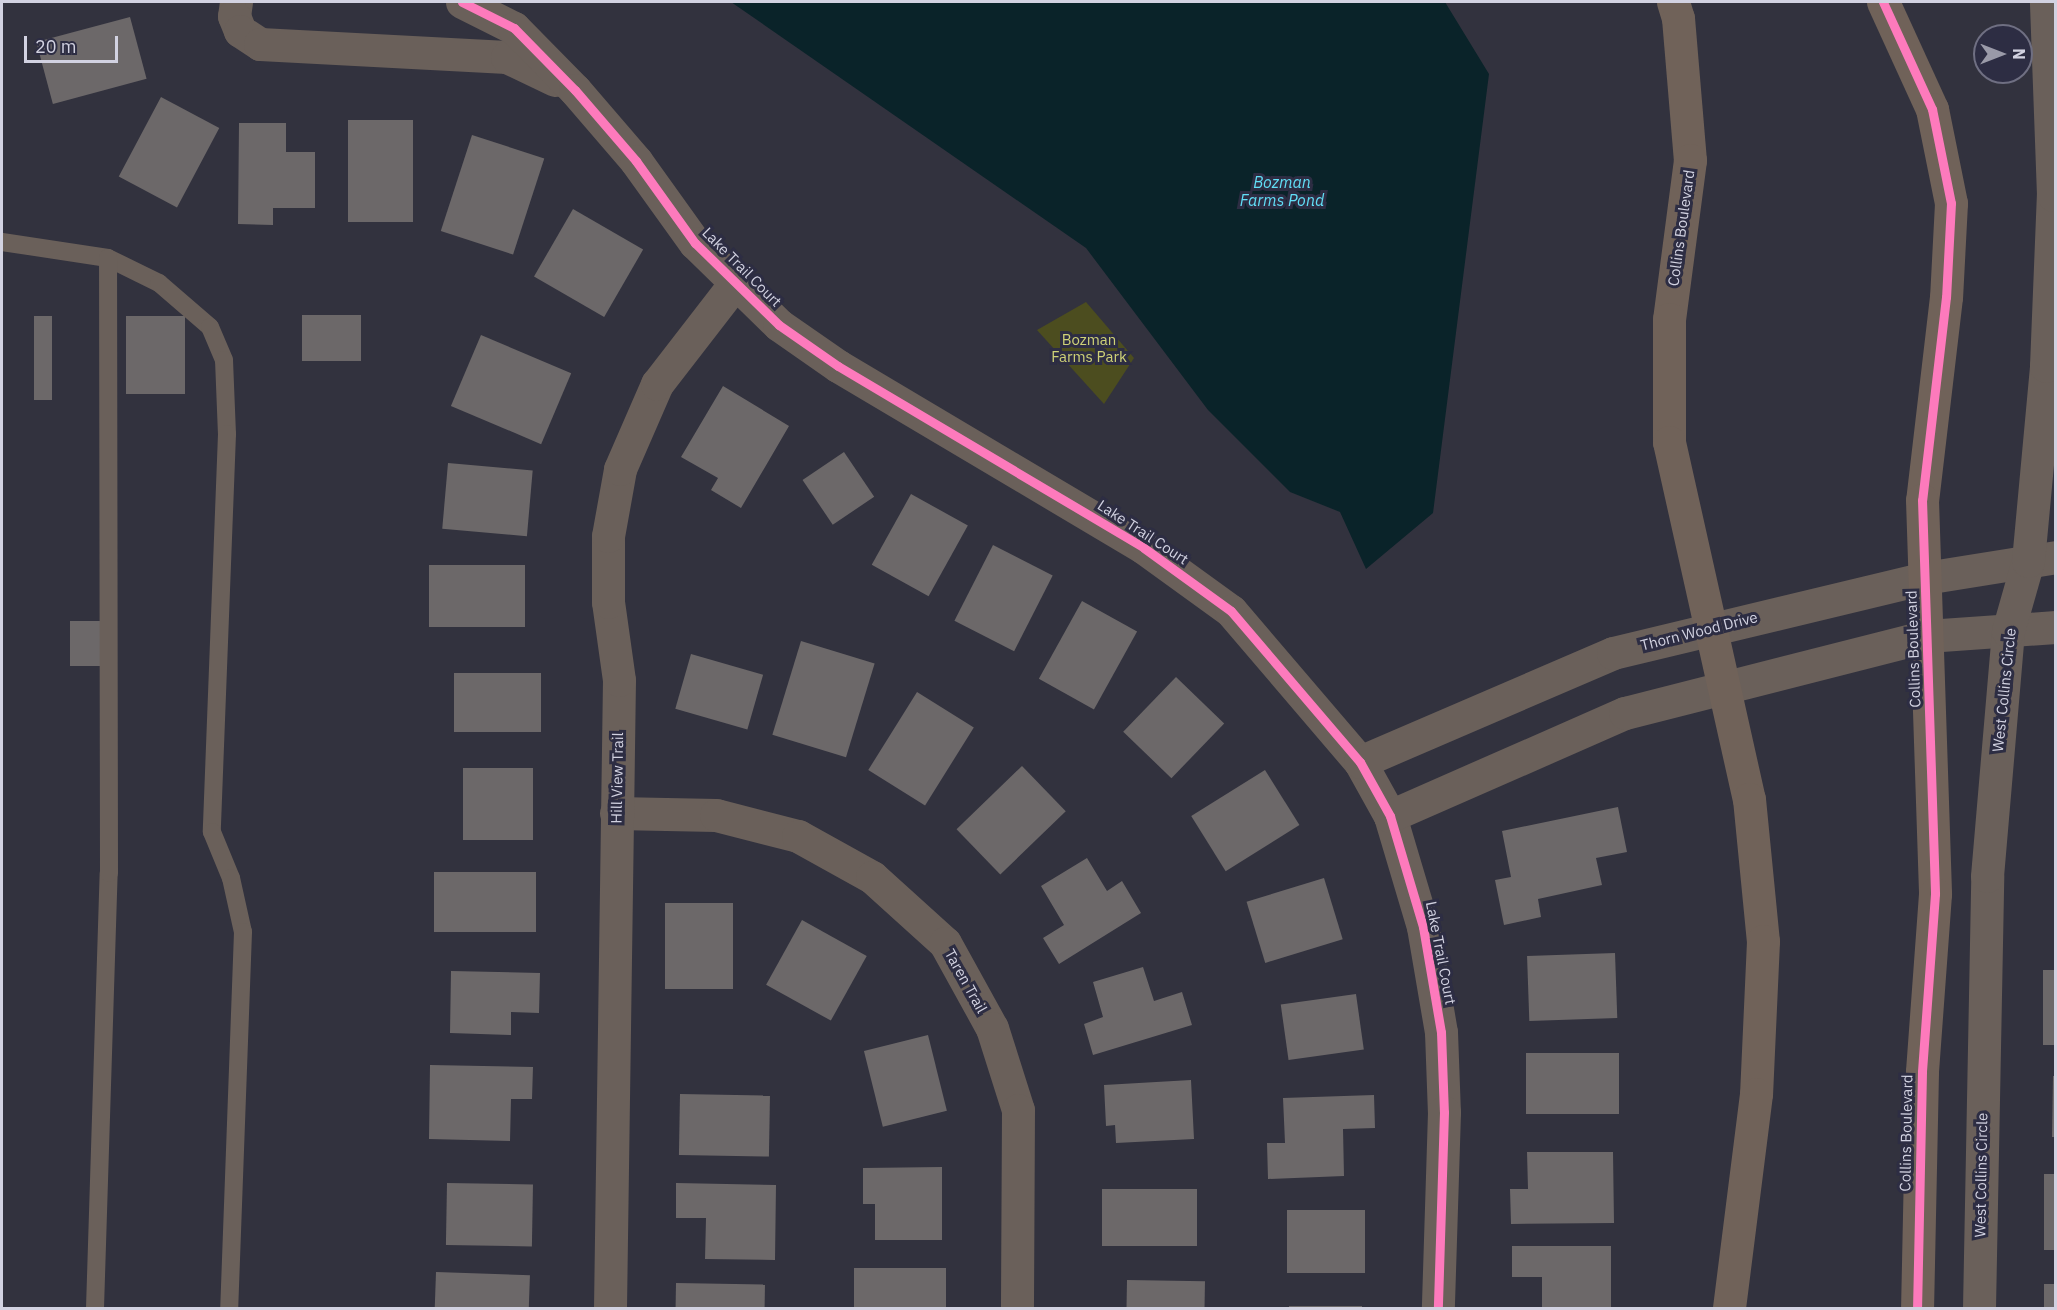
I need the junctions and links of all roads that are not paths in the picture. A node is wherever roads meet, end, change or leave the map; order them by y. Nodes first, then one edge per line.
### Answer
1 (236, 2) edge
2 (462, 2) edge
3 (1673, 2) edge
4 (1883, 2) edge
5 (2046, 2) edge
6 (575, 90) junction
7 (2, 242) edge
8 (108, 258) junction
9 (735, 283) junction
10 (2042, 559) edge
11 (1925, 578) junction
12 (2055, 627) edge
13 (1708, 628) junction
14 (2008, 631) junction
15 (1927, 636) junction
16 (1725, 684) junction
17 (1359, 762) junction
18 (616, 813) junction
19 (1390, 816) junction
20 (95, 1308) edge
21 (229, 1308) edge
22 (610, 1308) edge
23 (1017, 1308) edge
24 (1438, 1308) edge
25 (1729, 1308) edge
26 (1917, 1308) edge
27 (1979, 1308) edge

1 - 6 street, Lake Trail Court
2 - 6 street, Lake Trail Court
3 - 13 street, Collins Boulevard
4 - 11 street, Collins Boulevard
5 - 10 street, West Collins Circle
6 - 9 street, Lake Trail Court
7 - 8 lane
8 - 20 lane
8 - 21 lane
9 - 17 street, Lake Trail Court
9 - 18 street, Hill View Trail
10 - 11 street, Thorn Wood Drive
10 - 14 street, West Collins Circle
11 - 13 street, Thorn Wood Drive
11 - 15 street, Collins Boulevard
12 - 14 street
13 - 16 street, Collins Boulevard
13 - 17 street, Thorn Wood Drive
14 - 15 street
14 - 27 street, West Collins Circle
15 - 16 street
15 - 26 street, Collins Boulevard
16 - 19 street
16 - 25 street, Collins Boulevard
17 - 19 street, Lake Trail Court
18 - 22 street, Hill View Trail
18 - 23 street, Taren Trail
19 - 24 street, Lake Trail Court

